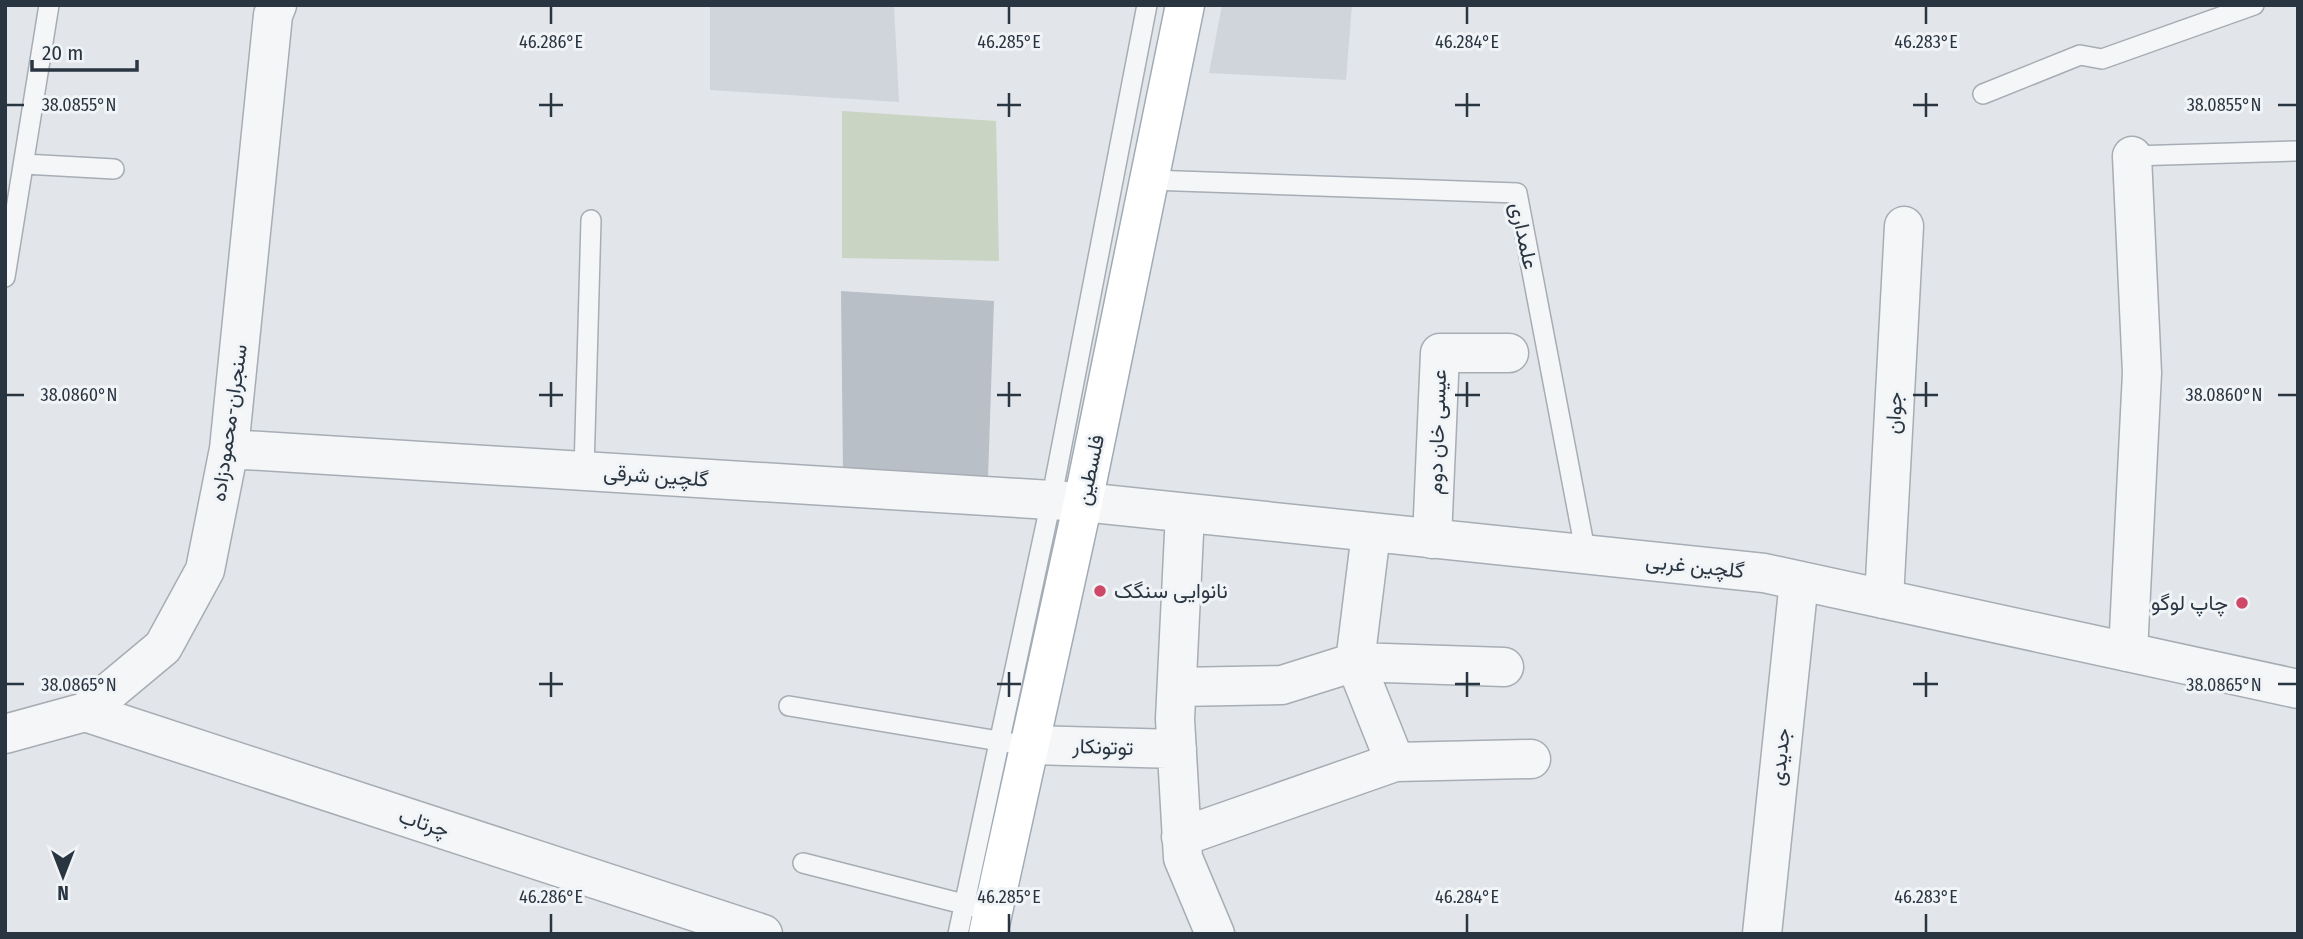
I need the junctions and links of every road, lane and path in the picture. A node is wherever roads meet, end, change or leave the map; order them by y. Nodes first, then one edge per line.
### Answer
1 (50, 5) edge
2 (277, 5) edge
3 (1147, 5) edge
4 (1185, 5) edge
5 (2254, 5) edge
6 (1983, 94) dead end
7 (2295, 150) dead end
8 (2132, 156) joint
9 (24, 164) junction
10 (114, 169) dead end
11 (1150, 180) junction
12 (591, 219) dead end
13 (1904, 226) dead end
14 (5, 277) edge
15 (1509, 353) dead end
16 (229, 449) junction
17 (583, 471) junction
18 (1067, 502) junction
19 (1185, 513) junction
20 (1371, 533) junction
21 (1432, 539) junction
22 (1586, 555) junction
23 (1799, 581) junction
24 (1884, 599) junction
25 (2127, 652) junction
26 (1355, 662) junction
27 (1504, 667) dead end
28 (1177, 687) junction
29 (2298, 689) edge
30 (789, 706) dead end
31 (86, 712) junction
32 (5, 734) edge
33 (1014, 743) junction
34 (1177, 749) junction
35 (1531, 759) dead end
36 (1395, 762) junction
37 (1181, 837) junction
38 (803, 863) dead end
39 (982, 917) edge
40 (763, 934) edge
41 (958, 934) edge
42 (1215, 934) edge
43 (1762, 934) edge

1 - 9 lane
2 - 16 street, سنجران-محمودزاده
3 - 18 lane
4 - 11 main road, فلسطین
5 - 6 lane
7 - 8 lane
8 - 25 street
9 - 10 lane
9 - 14 lane
11 - 18 main road, فلسطین
11 - 22 lane, علمداری
12 - 17 lane
13 - 24 street, جوان
15 - 21 street, عیسی خان دوم
16 - 17 street, گلچین شرقی
16 - 31 street, سنجران-محمودزاده
17 - 18 street, گلچین شرقی
18 - 19 street, گلچین غربی
18 - 33 main road, فلسطین
19 - 20 street, گلچین غربی
19 - 28 street
20 - 21 street, گلچین غربی
20 - 26 street
21 - 22 street, گلچین غربی
22 - 23 street, گلچین غربی
23 - 24 street, گلچین غربی
23 - 43 street, جدیدی
24 - 25 street, گلچین غربی
25 - 29 street, گلچین غربی
26 - 27 street
26 - 28 street
26 - 36 street
28 - 34 street
30 - 33 lane
31 - 32 street, سنجران-محمودزاده
31 - 40 street, چرتاب
33 - 34 street, توتونکار
33 - 39 main road, فلسطین
34 - 37 street
35 - 36 street
36 - 37 street
37 - 42 street
38 - 39 lane
39 - 41 lane

